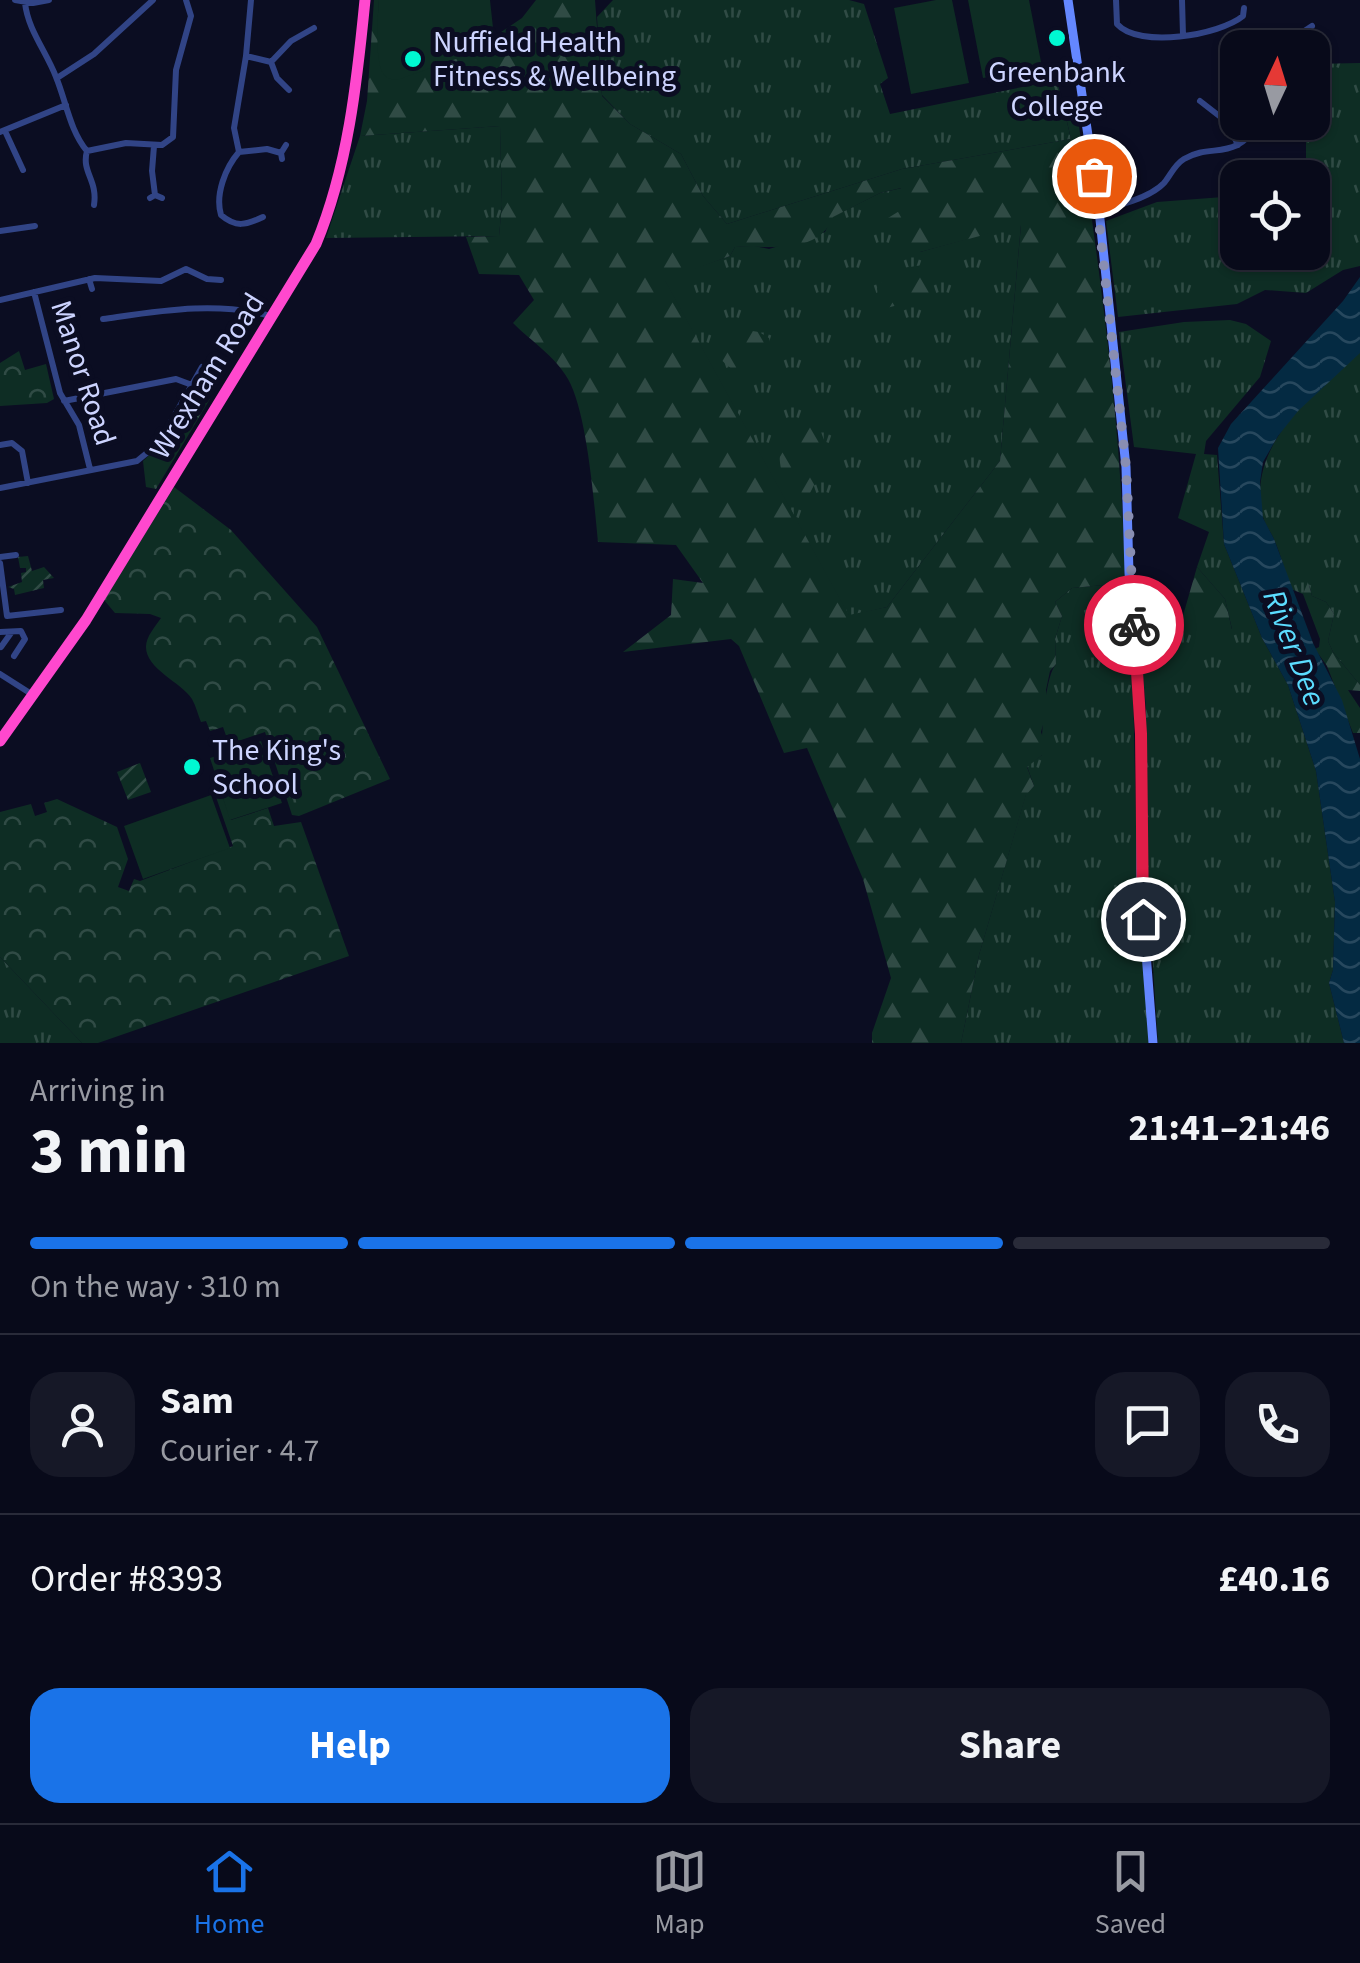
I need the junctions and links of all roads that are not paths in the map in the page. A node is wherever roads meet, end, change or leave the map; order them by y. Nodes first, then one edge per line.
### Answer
1 (15, 0) edge
2 (50, 0) edge
3 (153, 0) edge
4 (186, 0) edge
5 (251, 0) edge
6 (365, 0) edge
7 (1068, 0) edge
8 (1116, 0) edge
9 (1182, 0) edge
10 (25, 3) junction
11 (1245, 16) dead end
12 (1312, 26) dead end
13 (315, 27) dead end
14 (1307, 30) edge
15 (1183, 35) junction
16 (246, 56) junction
17 (271, 62) junction
18 (57, 78) junction
19 (291, 91) dead end
20 (1200, 101) dead end
21 (66, 105) junction
22 (2, 132) edge
23 (1245, 140) edge
24 (1238, 145) junction
25 (154, 146) junction
26 (87, 151) junction
27 (239, 152) junction
28 (283, 152) dead end
29 (18, 168) dead end
30 (156, 197) dead end
31 (93, 207) dead end
32 (1099, 210) junction
33 (263, 218) dead end
34 (252, 222) junction
35 (34, 229) dead end
36 (0, 231) edge
37 (256, 231) dead end
38 (89, 279) junction
39 (92, 289) dead end
40 (214, 290) dead end
41 (34, 292) junction
42 (0, 300) edge
43 (273, 316) junction
44 (104, 319) dead end
45 (202, 367) dead end
46 (192, 384) junction
47 (64, 400) junction
48 (0, 446) edge
49 (90, 469) junction
50 (28, 483) junction
51 (0, 488) edge
52 (16, 555) dead end
53 (0, 560) edge
54 (52, 600) dead end
55 (4, 616) edge
56 (0, 632) edge
57 (12, 632) junction
58 (1, 647) edge
59 (14, 656) dead end
60 (0, 674) edge
61 (34, 695) junction
62 (0, 741) edge
63 (1153, 1043) edge

1 - 10 street
2 - 10 street
3 - 18 street
4 - 25 street
5 - 16 street
6 - 43 highway, Wrexham Road
7 - 32 street
8 - 15 street
9 - 15 street
10 - 18 street
11 - 15 street
12 - 14 street
13 - 17 street
16 - 17 street
16 - 27 street
17 - 19 street
18 - 21 street
20 - 24 street
21 - 22 street
21 - 26 street
22 - 29 street
23 - 24 street
24 - 32 street
25 - 26 street
25 - 30 street
26 - 31 street
27 - 28 street
27 - 34 street
32 - 63 street
33 - 34 street
34 - 37 street
35 - 36 street
38 - 39 street
38 - 40 street
38 - 41 street
41 - 42 street
41 - 47 street, Manor Road
43 - 44 street
43 - 61 highway, Wrexham Road
45 - 46 street
46 - 47 street
46 - 49 street
47 - 49 street, Manor Road
48 - 50 street
49 - 50 street
50 - 51 street
52 - 53 street
53 - 55 street
54 - 55 street
56 - 57 street
57 - 58 street
57 - 59 street
60 - 61 street
61 - 62 highway, Wrexham Road

